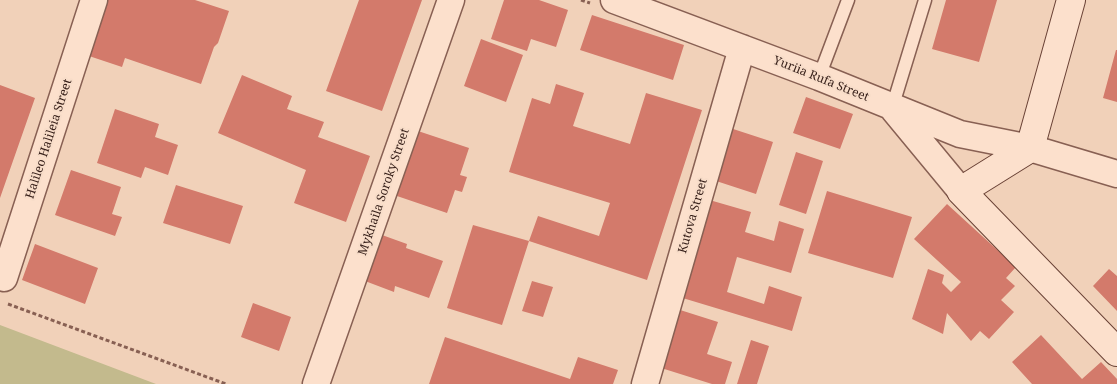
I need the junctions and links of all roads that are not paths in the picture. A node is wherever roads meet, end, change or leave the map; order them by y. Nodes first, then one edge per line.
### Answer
1 (94, 0) edge
2 (451, 0) edge
3 (848, 0) edge
4 (925, 0) edge
5 (1071, 0) edge
6 (606, 3) edge
7 (742, 48) junction
8 (818, 77) junction
9 (892, 108) junction
10 (1030, 148) junction
11 (1117, 174) edge
12 (961, 191) junction
13 (2, 290) edge
14 (1117, 352) edge
15 (316, 384) edge
16 (645, 384) edge

1 - 13 street, Halileo Halileia Street
2 - 15 street, Mykhaila Soroky Street
3 - 8 lane
4 - 9 lane
5 - 10 street
6 - 7 street, Yuriia Rufa Street
7 - 8 street, Yuriia Rufa Street
7 - 16 street, Kutova Street
8 - 9 street, Yuriia Rufa Street
9 - 10 street, Yuriia Rufa Street
9 - 12 street
10 - 11 street, Yuriia Rufa Street
10 - 12 street
12 - 14 street

